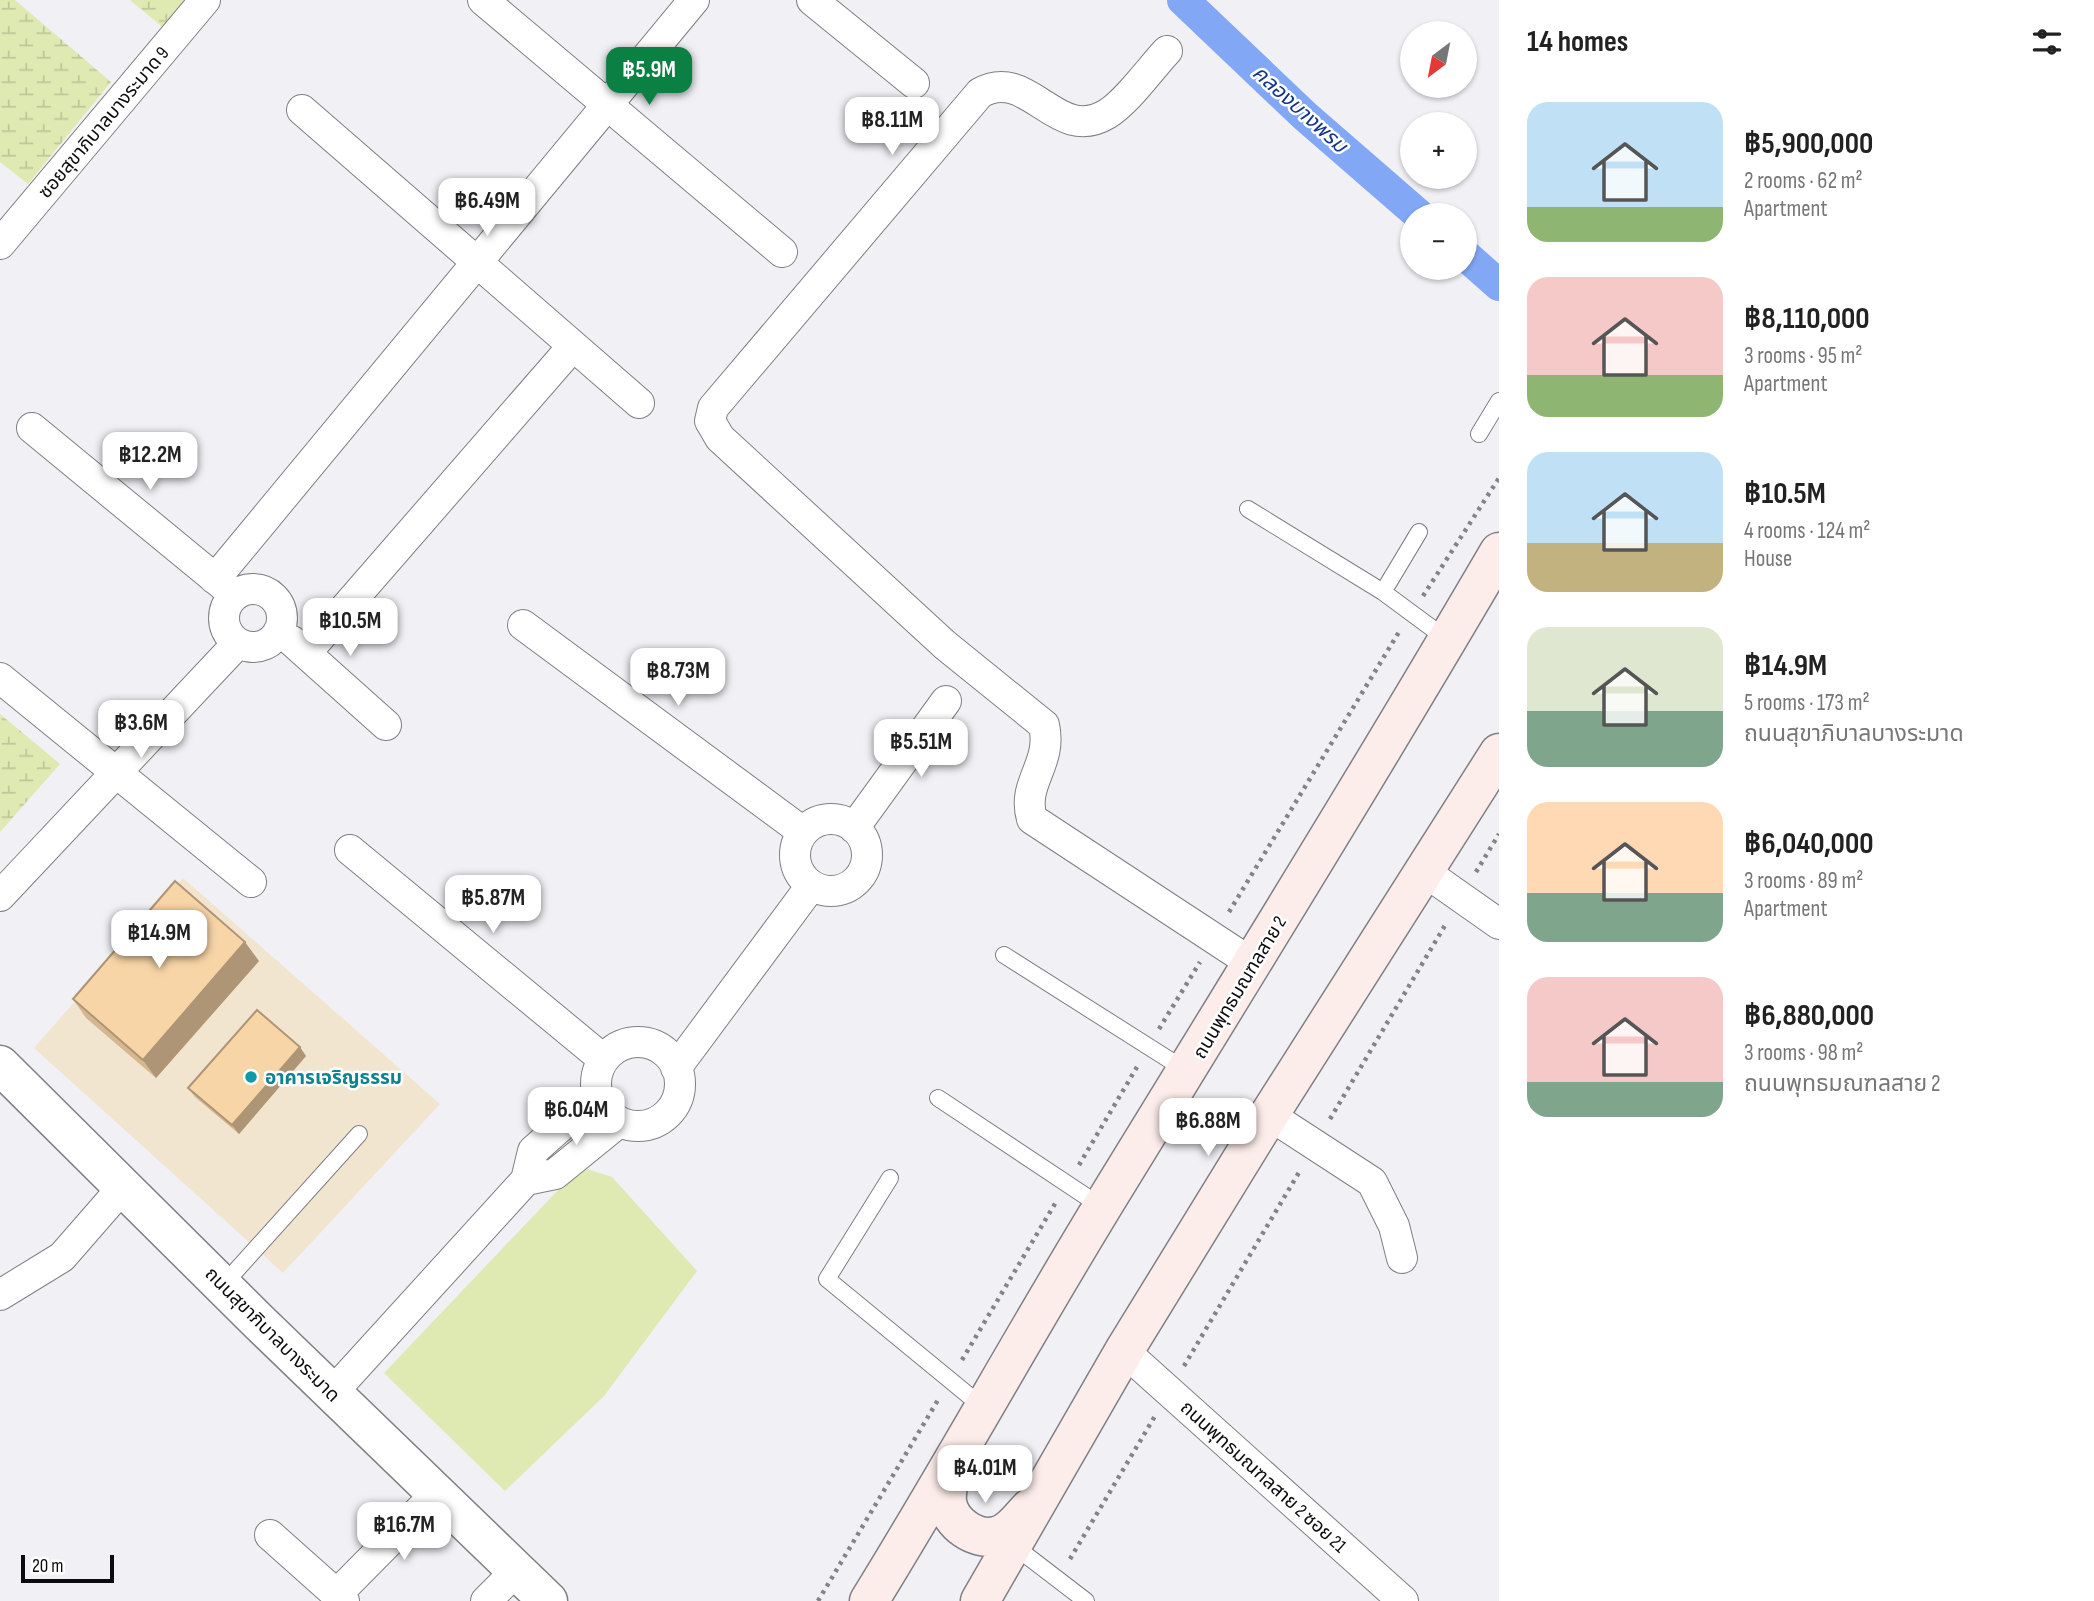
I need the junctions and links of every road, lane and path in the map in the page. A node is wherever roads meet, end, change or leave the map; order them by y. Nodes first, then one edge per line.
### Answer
1 (205, 0) edge
2 (483, 0) edge
3 (694, 0) edge
4 (812, 0) edge
5 (1167, 51) dead end
6 (914, 83) dead end
7 (608, 105) junction
8 (302, 110) dead end
9 (0, 244) edge
10 (782, 252) dead end
11 (477, 262) junction
12 (573, 346) junction
13 (1499, 401) edge
14 (639, 403) dead end
15 (32, 428) dead end
16 (1479, 434) dead end
17 (1248, 509) dead end
18 (1419, 532) dead end
19 (1499, 552) edge
20 (225, 587) junction
21 (1383, 592) junction
22 (523, 625) dead end
23 (280, 630) junction
24 (1448, 640) junction
25 (238, 643) junction
26 (306, 653) junction
27 (0, 678) edge
28 (946, 701) dead end
29 (386, 724) dead end
30 (1499, 753) edge
31 (116, 772) junction
32 (855, 828) junction
33 (803, 832) junction
34 (1499, 834) edge
35 (350, 850) dead end
36 (1425, 872) junction
37 (251, 882) dead end
38 (811, 886) junction
39 (0, 896) edge
40 (1461, 897) junction
41 (1499, 923) edge
42 (1004, 955) dead end
43 (1253, 964) junction
44 (603, 1059) junction
45 (0, 1065) edge
46 (676, 1068) junction
47 (1187, 1070) junction
48 (596, 1095) junction
49 (938, 1098) dead end
50 (1269, 1115) junction
51 (619, 1122) junction
52 (359, 1134) dead end
53 (1315, 1145) junction
54 (890, 1178) dead end
55 (526, 1180) junction
56 (123, 1187) junction
57 (1102, 1207) junction
58 (1402, 1258) dead end
59 (223, 1284) junction
60 (0, 1296) edge
61 (1125, 1351) junction
62 (1169, 1391) junction
63 (332, 1392) junction
64 (985, 1409) junction
65 (951, 1469) junction
66 (436, 1494) junction
67 (1034, 1504) junction
68 (270, 1535) dead end
69 (1013, 1545) junction
70 (515, 1572) junction
71 (1058, 1579) junction
72 (341, 1598) edge
73 (486, 1601) edge
74 (548, 1601) edge
75 (869, 1601) edge
76 (980, 1601) edge
77 (1086, 1601) edge
78 (1403, 1601) edge

1 - 9 street, ซอยสุขาภิบาลบางระมาด 9
2 - 7 street
3 - 7 street
4 - 6 street
5 - 43 street
7 - 10 street
7 - 11 street
8 - 11 street
11 - 12 street
11 - 20 street
12 - 14 street
12 - 26 street
13 - 16 lane
15 - 20 street
17 - 21 lane
18 - 21 lane
19 - 24 main road, ถนนพุทธมณฑลสาย 2
20 - 23 street
20 - 25 street
21 - 24 lane
22 - 33 street
23 - 25 street
23 - 26 street
24 - 43 main road, ถนนพุทธมณฑลสาย 2
25 - 31 street
26 - 29 street
27 - 31 street
28 - 32 street
30 - 36 main road
31 - 37 street
31 - 39 street
32 - 33 street
32 - 38 street
33 - 38 street
34 - 40 path
35 - 44 street
36 - 40 street
36 - 50 main road
38 - 46 street
40 - 41 street
40 - 53 path
42 - 47 lane
43 - 47 main road, ถนนพุทธมณฑลสาย 2
44 - 46 street
44 - 48 street
45 - 56 street, ถนนสุขาภิบาลบางระมาด
46 - 51 street
47 - 57 main road, ถนนพุทธมณฑลสาย 2
48 - 51 street
48 - 55 street
49 - 57 lane
50 - 53 street
50 - 61 main road
51 - 55 street
52 - 59 lane
53 - 58 street
53 - 62 path
54 - 64 lane
55 - 63 street
56 - 59 street, ถนนสุขาภิบาลบางระมาด
56 - 60 street
57 - 64 main road, ถนนพุทธมณฑลสาย 2
59 - 63 street, ถนนสุขาภิบาลบางระมาด
61 - 62 street, ถนนพุทธมณฑลสาย 2 ซอย 21
61 - 67 main road
62 - 71 path
62 - 78 street, ถนนพุทธมณฑลสาย 2 ซอย 21
63 - 66 street, ถนนสุขาภิบาลบางระมาด
64 - 65 main road, ถนนพุทธมณฑลสาย 2
65 - 67 main road
65 - 75 main road, ถนนพุทธมณฑลสาย 2
66 - 70 street, ถนนสุขาภิบาลบางระมาด
66 - 72 street
67 - 69 main road
68 - 72 street
69 - 71 lane
69 - 76 main road
70 - 73 street
70 - 74 street, ถนนสุขาภิบาลบางระมาด
71 - 77 lane

